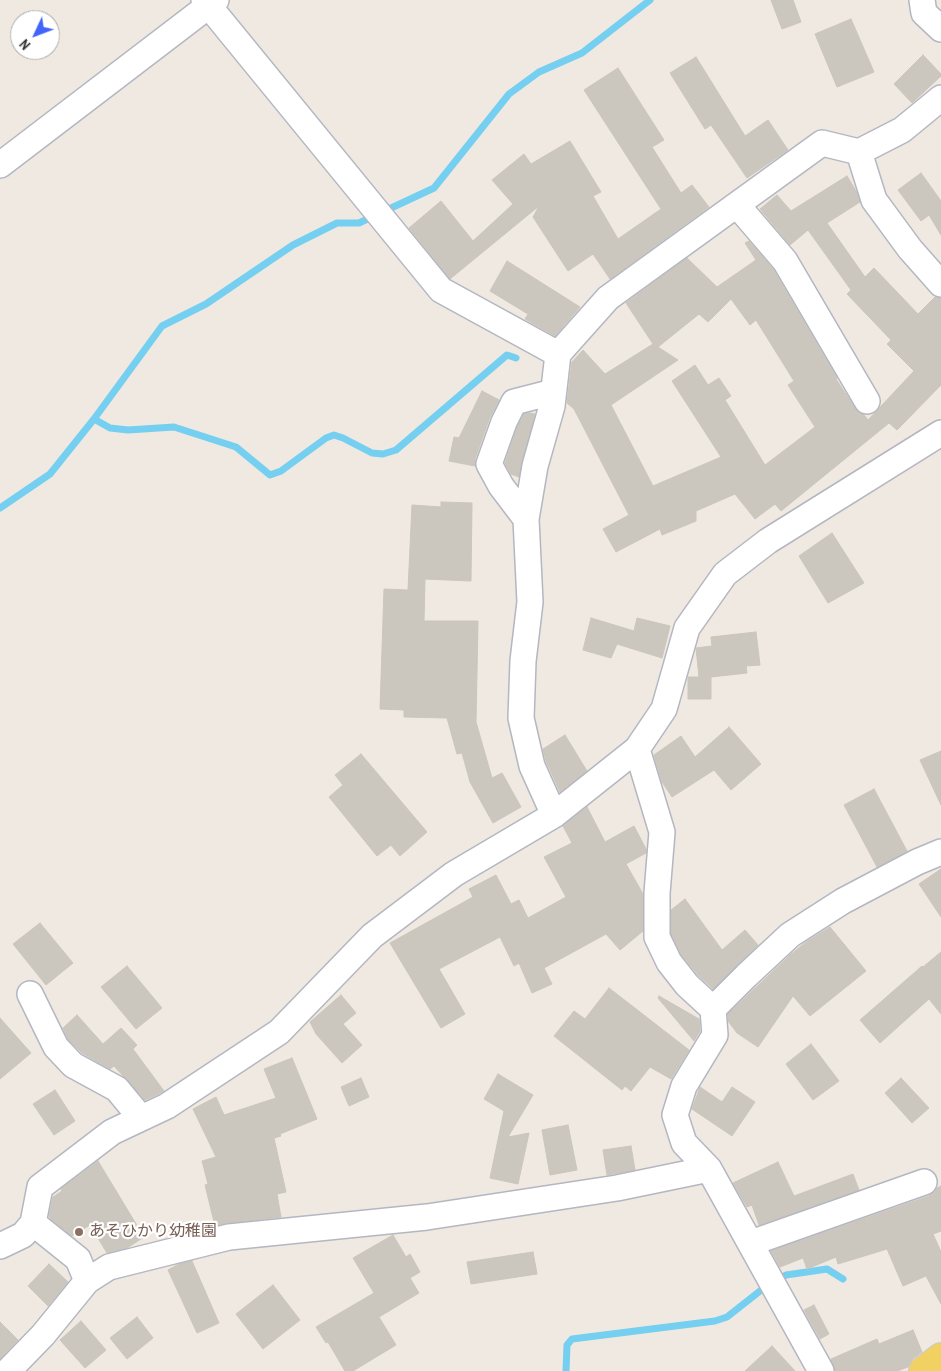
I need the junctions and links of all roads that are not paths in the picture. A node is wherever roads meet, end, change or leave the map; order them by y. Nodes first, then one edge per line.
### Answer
1 (922, 0) edge
2 (209, 2) edge
3 (941, 29) edge
4 (941, 98) edge
5 (859, 152) junction
6 (0, 165) edge
7 (737, 206) junction
8 (941, 284) edge
9 (558, 354) junction
10 (553, 392) junction
11 (867, 401) dead end
12 (941, 432) edge
13 (526, 519) junction
14 (637, 748) junction
15 (554, 815) junction
16 (941, 852) edge
17 (30, 994) dead end
18 (712, 1009) junction
19 (141, 1118) junction
20 (708, 1169) junction
21 (924, 1182) dead end
22 (33, 1223) junction
23 (751, 1243) junction
24 (0, 1246) edge
25 (87, 1281) junction
26 (941, 1357) edge
27 (8, 1371) edge
28 (821, 1371) edge
29 (923, 1371) edge

1 - 3 street
2 - 6 street
2 - 9 street
4 - 5 street
5 - 7 street
5 - 8 street
7 - 9 street
7 - 11 street
9 - 10 street
10 - 13 street
10 - 13 street
12 - 14 street
13 - 15 street
14 - 15 street
14 - 18 street
15 - 19 street
16 - 18 street
17 - 19 street
18 - 20 street
19 - 22 street
20 - 23 street
20 - 25 street
21 - 23 street
22 - 24 street
22 - 25 street
23 - 28 street
25 - 27 street
26 - 29 main road

